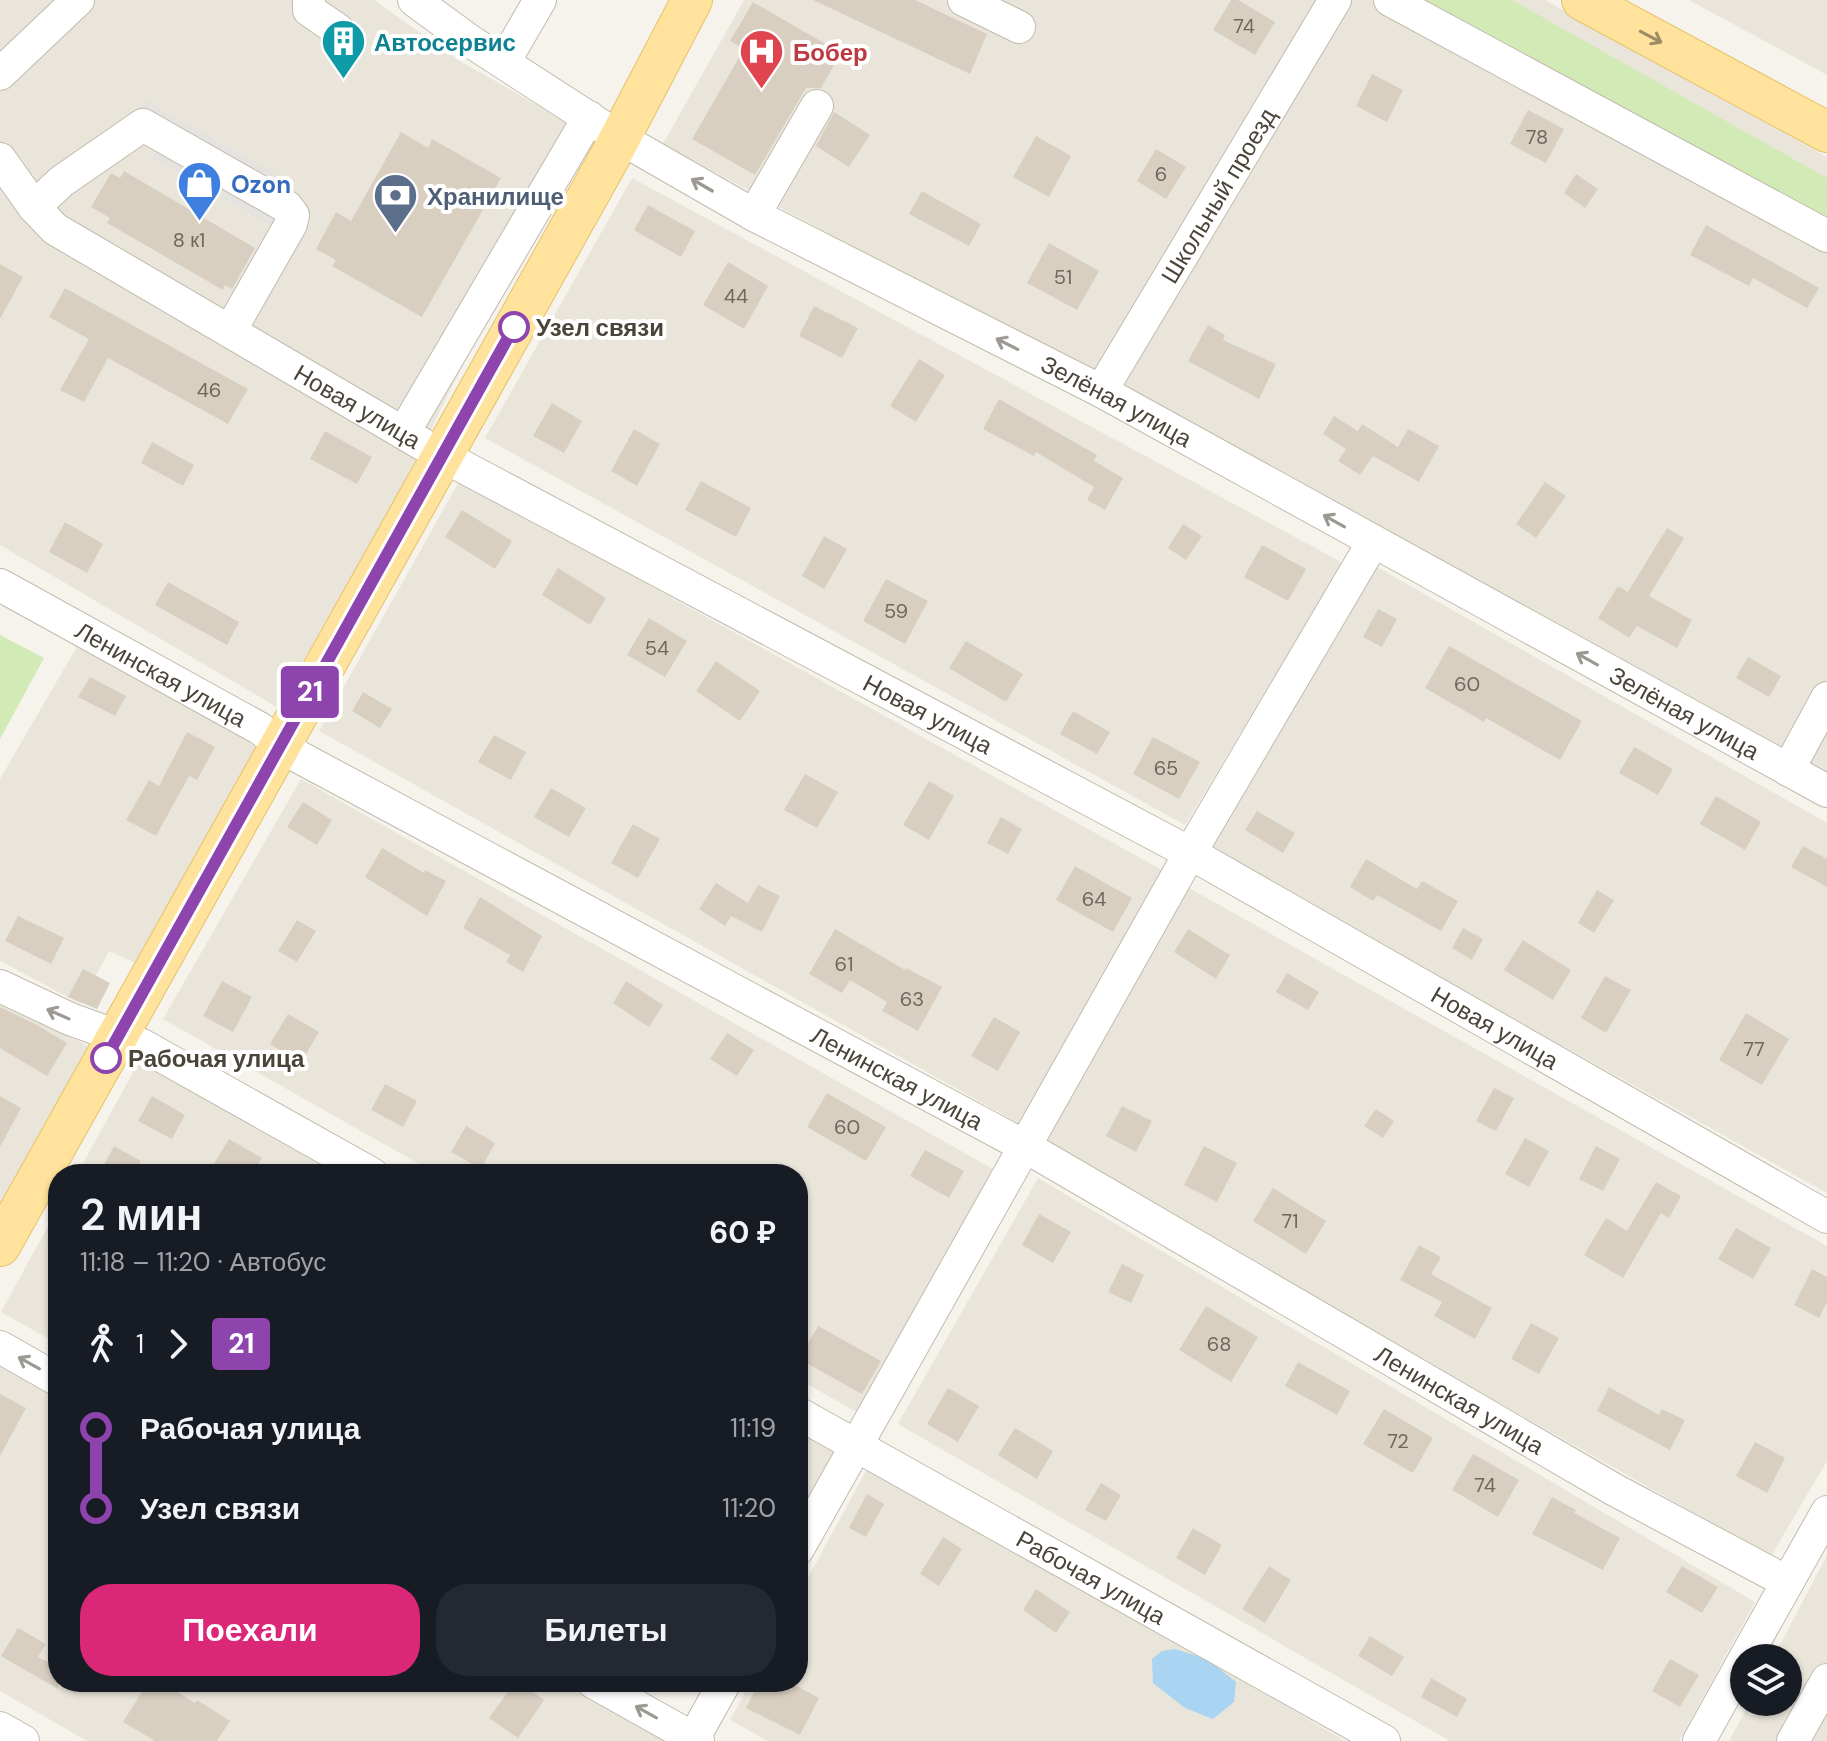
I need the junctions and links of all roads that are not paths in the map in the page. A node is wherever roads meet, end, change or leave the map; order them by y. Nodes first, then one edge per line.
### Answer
1 (78, 0) edge
2 (309, 0) edge
3 (414, 0) edge
4 (540, 0) edge
5 (692, 0) edge
6 (964, 0) edge
7 (1335, 0) edge
8 (1390, 0) edge
9 (1582, 0) edge
10 (1638, 0) edge
11 (1019, 27) dead end
12 (338, 30) dead end
13 (504, 62) junction
14 (0, 74) edge
15 (1827, 102) edge
16 (817, 106) dead end
17 (605, 128) junction
18 (1827, 132) edge
19 (0, 159) edge
20 (34, 207) junction
21 (754, 215) junction
22 (1827, 236) edge
23 (230, 331) junction
24 (1101, 391) junction
25 (404, 432) junction
26 (441, 455) junction
27 (1373, 542) junction
28 (0, 585) edge
29 (1827, 698) edge
30 (282, 744) junction
31 (1788, 770) junction
32 (1827, 791) edge
33 (1190, 853) junction
34 (0, 986) edge
35 (118, 1035) junction
36 (1026, 1147) junction
37 (354, 1164) edge
38 (1827, 1217) edge
39 (0, 1246) edge
40 (0, 1347) edge
41 (48, 1374) edge
42 (808, 1419) edge
43 (855, 1445) junction
44 (1827, 1512) edge
45 (808, 1531) edge
46 (1787, 1582) junction
47 (1753, 1644) edge
48 (1827, 1680) edge
49 (1730, 1686) edge
50 (611, 1692) edge
51 (720, 1692) edge
52 (0, 1728) edge
53 (695, 1740) edge
54 (23, 1741) edge
55 (1384, 1741) edge
56 (1699, 1741) edge
57 (1793, 1741) edge

1 - 14 street
2 - 12 street
3 - 13 street, Зелёная улица
4 - 13 street
5 - 17 main road
6 - 11 street
7 - 24 street, Школьный проезд
8 - 22 street
9 -> 18 main road
10 - 15 main road
13 - 17 street, Зелёная улица
16 - 21 street
21 -> 17 street, Зелёная улица
17 - 25 street
17 - 26 main road
19 - 20 street, Новая улица
20 - 23 street, Новая улица
20 - 23 street
24 -> 21 street, Зелёная улица
23 - 25 street, Новая улица
27 -> 24 street, Зелёная улица
25 - 26 street, Новая улица
26 - 30 main road
26 - 33 street, Новая улица
31 -> 27 street, Зелёная улица
27 - 33 street
28 - 30 street, Ленинская улица
29 - 31 street
30 - 35 main road
30 - 36 street, Ленинская улица
31 - 32 street, Зелёная улица
33 - 36 street
33 - 38 street, Новая улица
35 -> 34 street
35 - 37 street
35 - 39 main road
36 - 43 street
36 - 46 street, Ленинская улица
41 -> 40 street
42 - 43 street, Рабочая улица
43 - 45 street
43 - 55 street, Рабочая улица
44 - 46 street
46 - 47 street
48 - 57 street
49 - 56 street
53 -> 50 street
51 - 53 street
52 - 54 street

